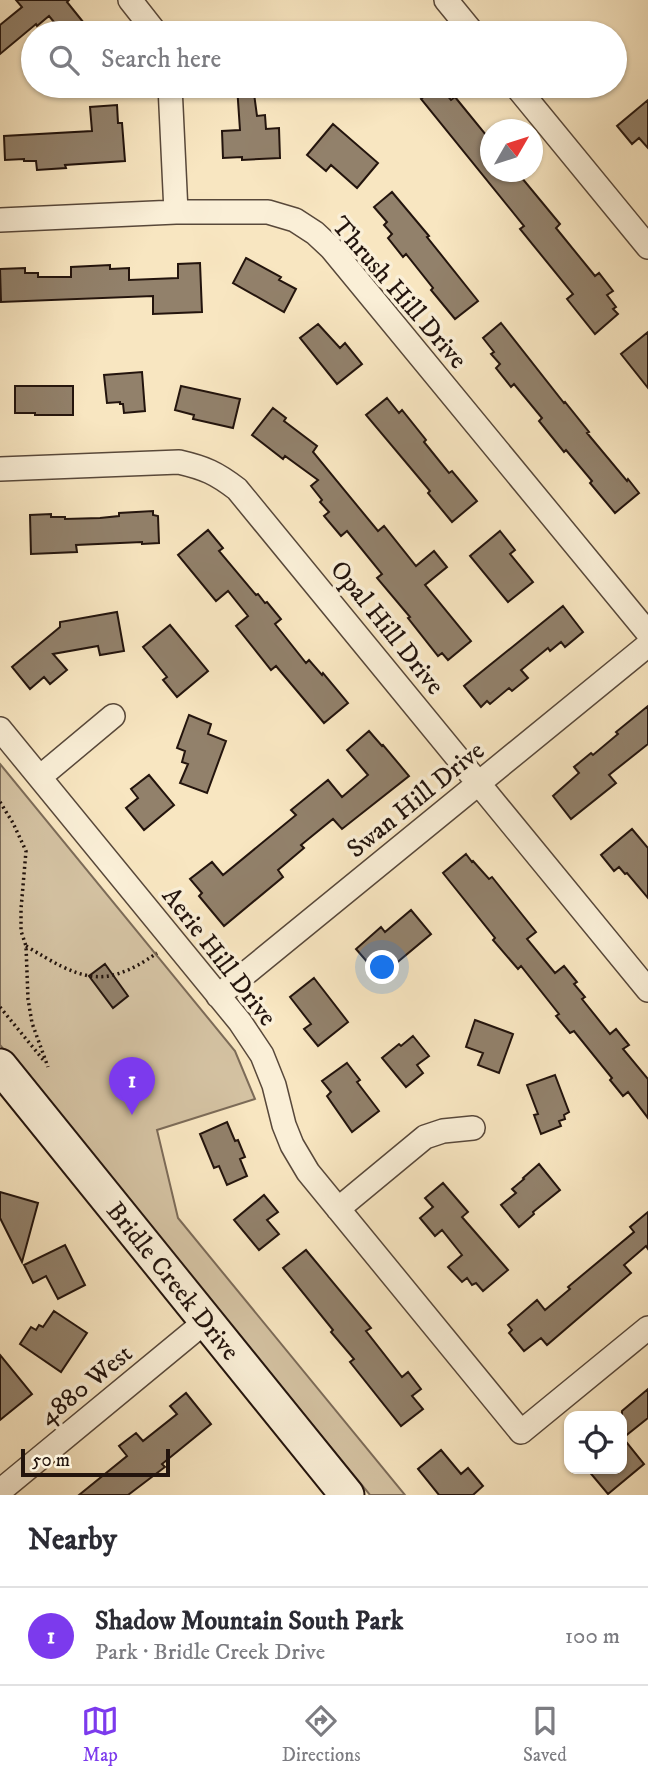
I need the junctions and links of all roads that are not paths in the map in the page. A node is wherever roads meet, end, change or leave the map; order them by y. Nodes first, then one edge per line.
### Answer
1 (130, 0) edge
2 (446, 0) edge
3 (147, 21) edge
4 (463, 21) edge
5 (171, 98) edge
6 (526, 98) edge
7 (176, 212) junction
8 (0, 220) edge
9 (648, 247) edge
10 (0, 469) edge
11 (648, 633) edge
12 (648, 645) edge
13 (113, 716) dead end
14 (0, 729) edge
15 (40, 777) junction
16 (479, 783) junction
17 (648, 990) edge
18 (218, 996) junction
19 (0, 1066) edge
20 (473, 1128) dead end
21 (338, 1209) junction
22 (206, 1321) junction
23 (648, 1328) edge
24 (0, 1490) edge
25 (347, 1495) edge

1 - 3 street
2 - 4 street
5 - 7 street
6 - 9 street
7 - 8 street, Thrush Hill Drive
7 - 11 street, Thrush Hill Drive
10 - 16 street, Opal Hill Drive
12 - 16 street, Swan Hill Drive
13 - 15 street
14 - 15 street, Aerie Hill Drive
15 - 18 street, Aerie Hill Drive
16 - 17 street, Opal Hill Drive
16 - 18 street, Swan Hill Drive
18 - 21 street, Aerie Hill Drive
19 - 22 street, Bridle Creek Drive
20 - 21 street
21 - 23 street, Aerie Hill Drive
22 - 24 street, 4880 West
22 - 25 street, Bridle Creek Drive

